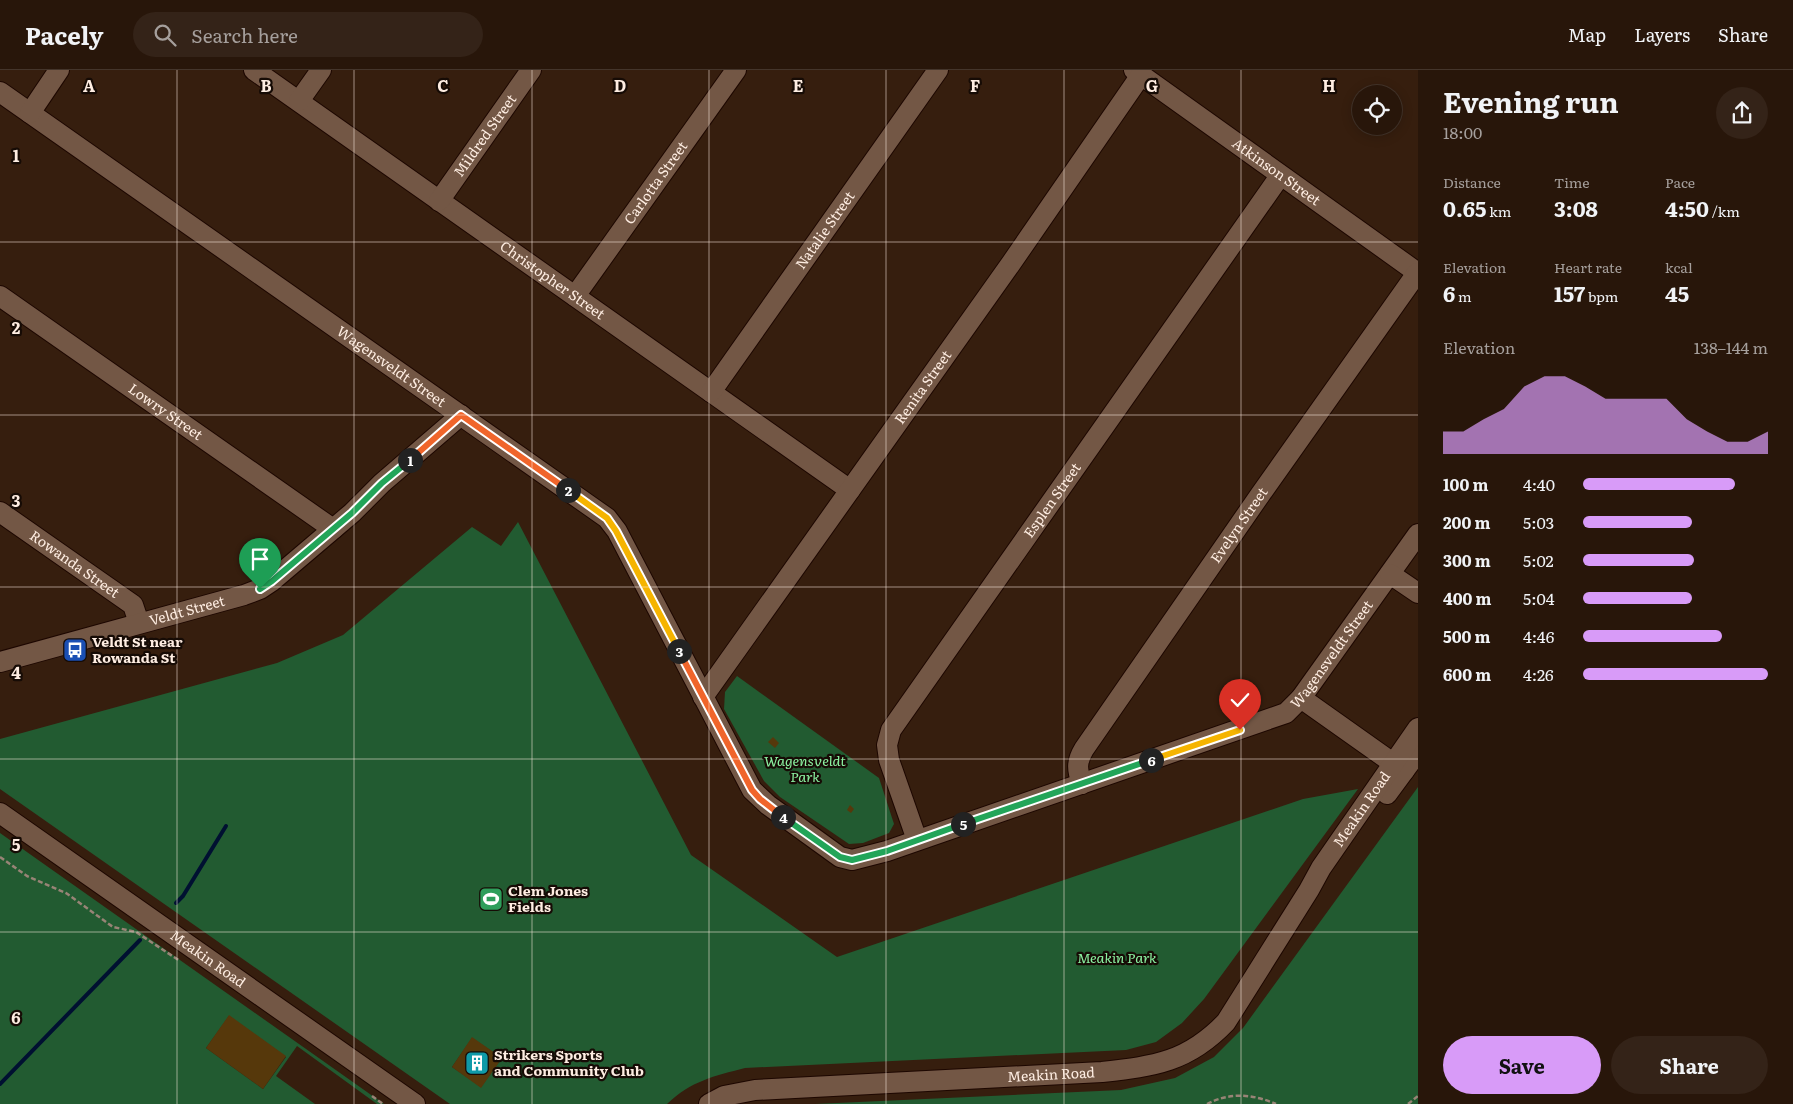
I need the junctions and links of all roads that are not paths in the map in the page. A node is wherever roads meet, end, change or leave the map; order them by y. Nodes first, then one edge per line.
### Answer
1 (59, 70) edge
2 (254, 70) edge
3 (321, 70) edge
4 (531, 70) edge
5 (736, 70) edge
6 (938, 70) edge
7 (1138, 73) edge
8 (0, 92) edge
9 (298, 101) junction
10 (30, 113) junction
11 (1280, 176) junction
12 (439, 200) junction
13 (1418, 273) edge
14 (0, 296) edge
15 (575, 296) junction
16 (712, 392) junction
17 (461, 415) junction
18 (850, 490) junction
19 (0, 512) edge
20 (333, 528) junction
21 (1418, 534) edge
22 (1390, 574) junction
23 (1418, 593) edge
24 (140, 623) junction
25 (0, 662) edge
26 (703, 697) junction
27 (1301, 698) junction
28 (1418, 728) edge
29 (1418, 752) edge
30 (1398, 767) junction
31 (1082, 784) junction
32 (0, 813) edge
33 (917, 840) junction
34 (415, 1104) edge
35 (709, 1104) edge

1 - 10 street
2 - 9 street, Christopher Street
3 - 9 street
4 - 12 street, Mildred Street
5 - 15 street, Carlotta Street
6 - 16 street, Natalie Street
7 - 11 street, Atkinson Street
7 - 18 street, Renita Street
8 - 10 street, Wagensveldt Street
9 - 12 street, Christopher Street
10 - 17 street, Wagensveldt Street
11 - 13 street, Atkinson Street
11 - 33 street, Esplen Street
12 - 15 street, Christopher Street
13 - 31 street, Evelyn Street
14 - 20 street, Lowry Street
15 - 16 street, Christopher Street
16 - 18 street, Christopher Street
17 - 20 street, Veldt Street
17 - 26 street, Wagensveldt Street
18 - 26 street, Renita Street
19 - 24 street, Rowanda Street
20 - 24 street, Veldt Street
21 - 22 street, Wagensveldt Street
22 - 23 street
22 - 27 street, Wagensveldt Street
24 - 25 street, Veldt Street
26 - 33 street, Wagensveldt Street
27 - 30 street
27 - 31 street, Wagensveldt Street
28 - 30 street, Meakin Road
29 - 30 street, Meakin Road
30 - 35 street, Meakin Road
31 - 33 street, Wagensveldt Street
32 - 34 street, Meakin Road

